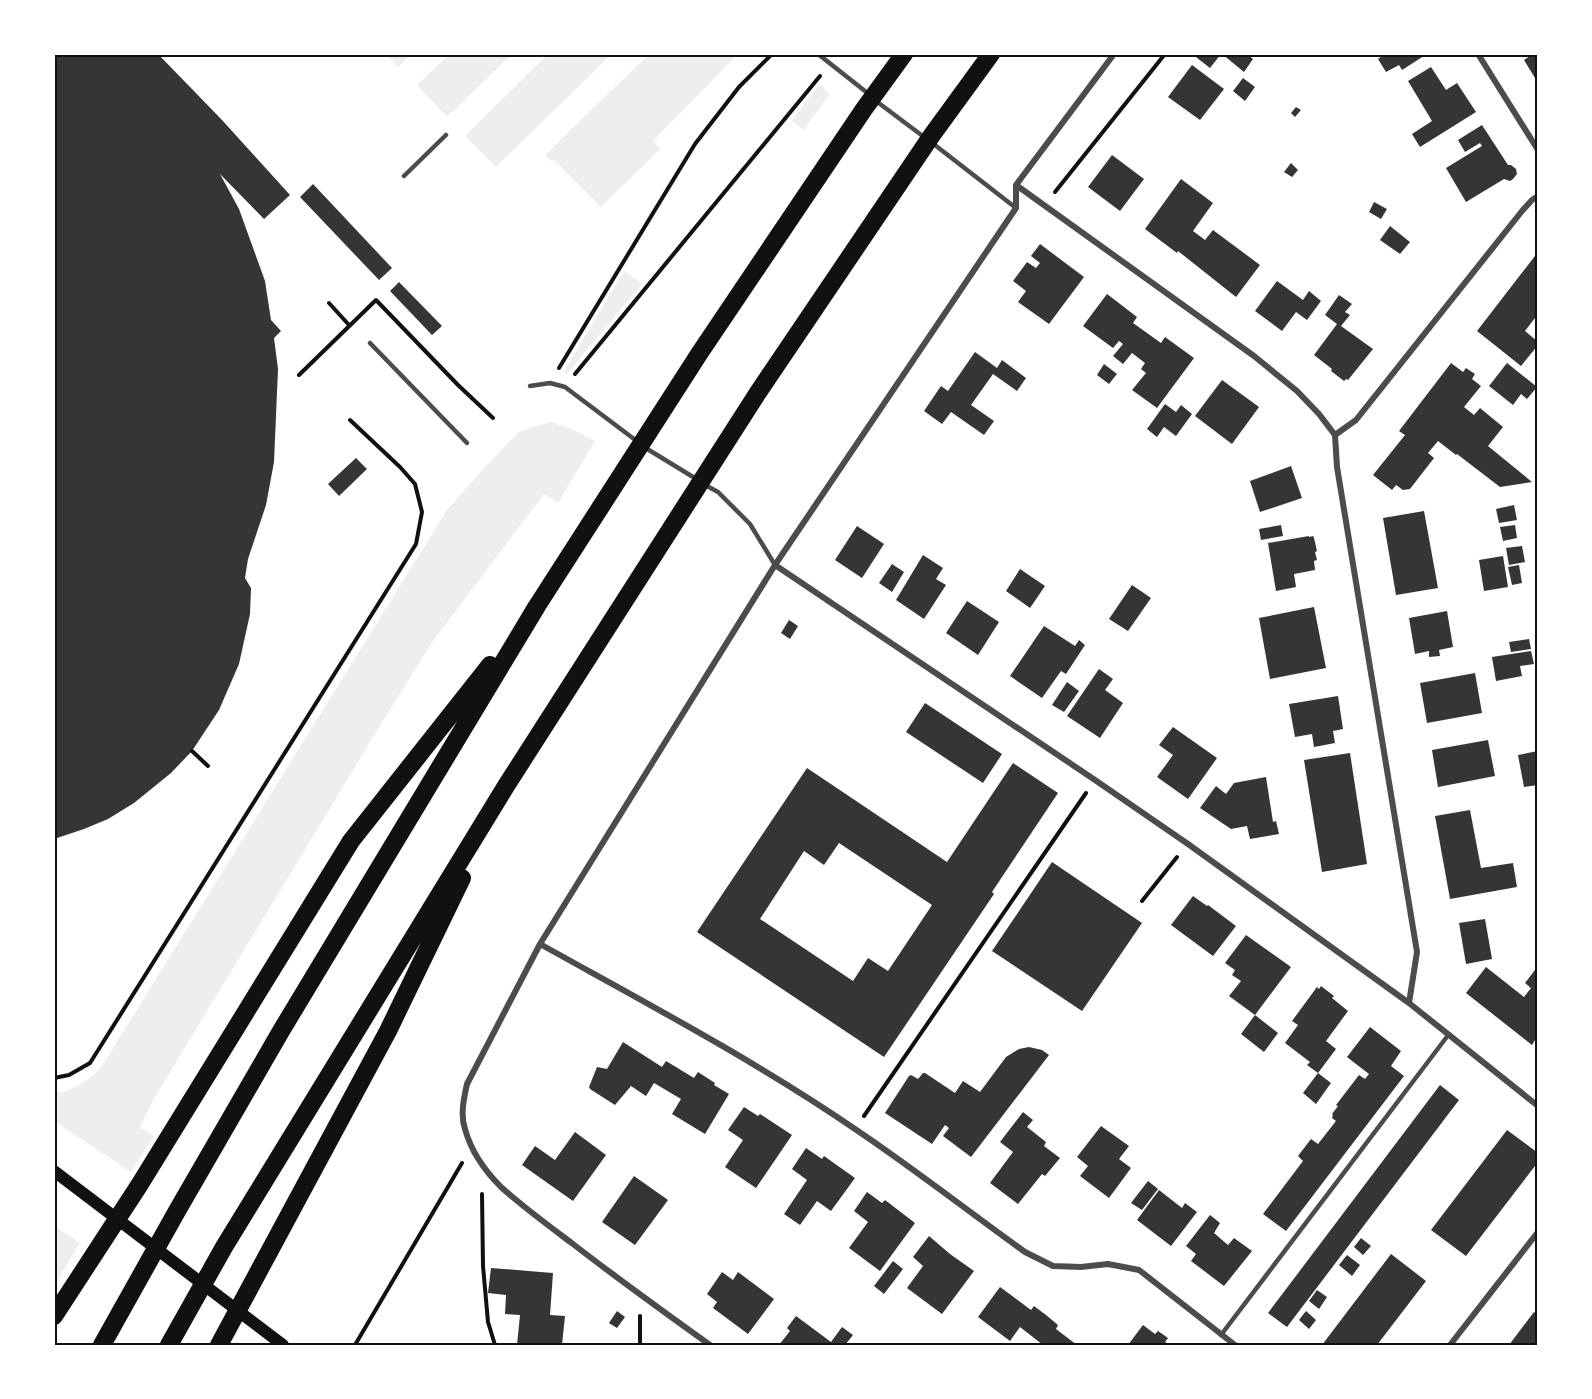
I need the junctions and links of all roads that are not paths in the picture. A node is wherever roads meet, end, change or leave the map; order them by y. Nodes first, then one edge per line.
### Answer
1 (818, 54) edge
2 (904, 54) edge
3 (991, 54) edge
4 (1114, 54) edge
5 (1478, 54) edge
6 (446, 135) dead end
7 (1538, 150) edge
8 (404, 176) dead end
9 (1016, 185) junction
10 (1538, 196) edge
11 (1016, 208) junction
12 (370, 343) dead end
13 (530, 386) dead end
14 (1335, 435) junction
15 (467, 443) dead end
16 (775, 565) junction
17 (537, 606) junction
18 (506, 786) junction
19 (540, 944) junction
20 (1409, 1003) junction
21 (1449, 1034) junction
22 (1538, 1106) edge
23 (54, 1171) edge
24 (1538, 1232) edge
25 (54, 1316) edge
26 (1221, 1335) junction
27 (173, 1337) edge
28 (102, 1345) edge
29 (219, 1345) edge
30 (283, 1345) edge
31 (710, 1345) edge
32 (1235, 1345) edge
33 (1450, 1345) edge

1 - 11 lane
2 - 17 highway
3 - 18 highway
4 - 9 street
5 - 7 street
6 - 8 lane
9 - 11 street
9 - 14 street
10 - 14 street
11 - 16 street
12 - 15 lane
13 - 16 lane
14 - 20 street
16 - 19 street
16 - 20 street
17 - 25 highway
17 - 28 highway
18 - 27 highway
18 - 29 highway
19 - 26 street
19 - 31 street
20 - 21 street
21 - 22 street
21 - 26 lane
23 - 30 main road
24 - 33 street
26 - 32 street

